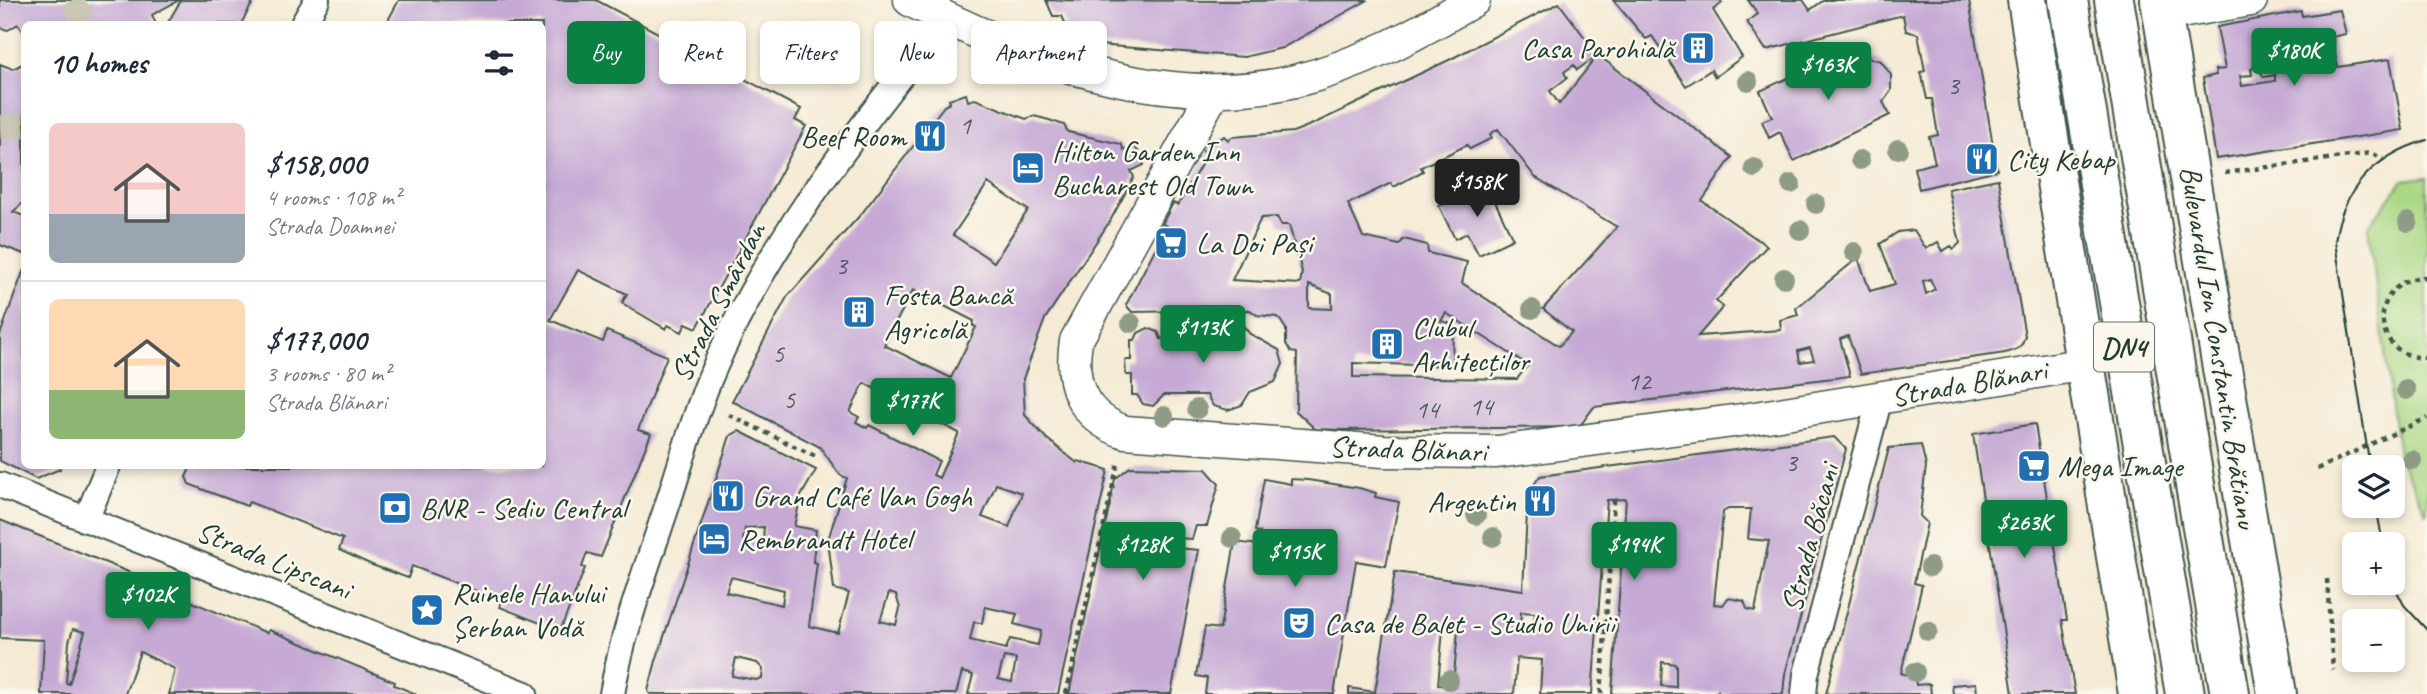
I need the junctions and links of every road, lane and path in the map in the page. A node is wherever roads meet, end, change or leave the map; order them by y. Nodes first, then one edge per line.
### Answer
1 (317, 0) edge
2 (911, 0) edge
3 (1474, 0) edge
4 (2027, 0) edge
5 (2068, 0) edge
6 (2114, 0) edge
7 (2251, 0) edge
8 (2161, 7) edge
9 (953, 9) edge
10 (305, 21) edge
11 (1213, 91) junction
12 (2383, 159) dead end
13 (2222, 173) dead end
14 (2427, 277) edge
15 (2427, 358) edge
16 (2086, 364) junction
17 (1880, 398) junction
18 (701, 407) junction
19 (2427, 418) edge
20 (1125, 432) junction
21 (819, 458) dead end
22 (2317, 468) dead end
23 (107, 469) edge
24 (0, 485) edge
25 (1614, 500) dead end
26 (86, 520) junction
27 (2327, 579) dead end
28 (2333, 670) dead end
29 (525, 694) edge
30 (612, 694) edge
31 (1066, 694) edge
32 (1601, 694) edge
33 (1804, 694) edge
34 (2138, 694) edge
35 (2185, 694) edge
36 (2230, 694) edge
37 (2277, 694) edge

1 - 10 street
2 - 9 street
3 - 11 street
4 - 16 main road, DN4
5 - 35 main road, DN4
6 - 36 main road, Bulevardul Ion Constantin Brătianu / DN4
7 - 8 street
8 - 37 main road, Bulevardul Ion Constantin Brătianu
9 - 11 street
9 - 18 street, Strada Smârdan
11 - 20 street, Strada Blănari
12 - 13 path
14 - 15 path
16 - 17 street, Strada Blănari
16 - 34 main road, DN4
17 - 20 street, Strada Blănari
17 - 33 street, Strada Băcani
18 - 21 path
18 - 30 street, Strada Smârdan
19 - 22 path
20 - 31 path
23 - 26 street
24 - 26 street, Strada Lipscani
25 - 32 path
26 - 29 street, Strada Lipscani
27 - 28 path

